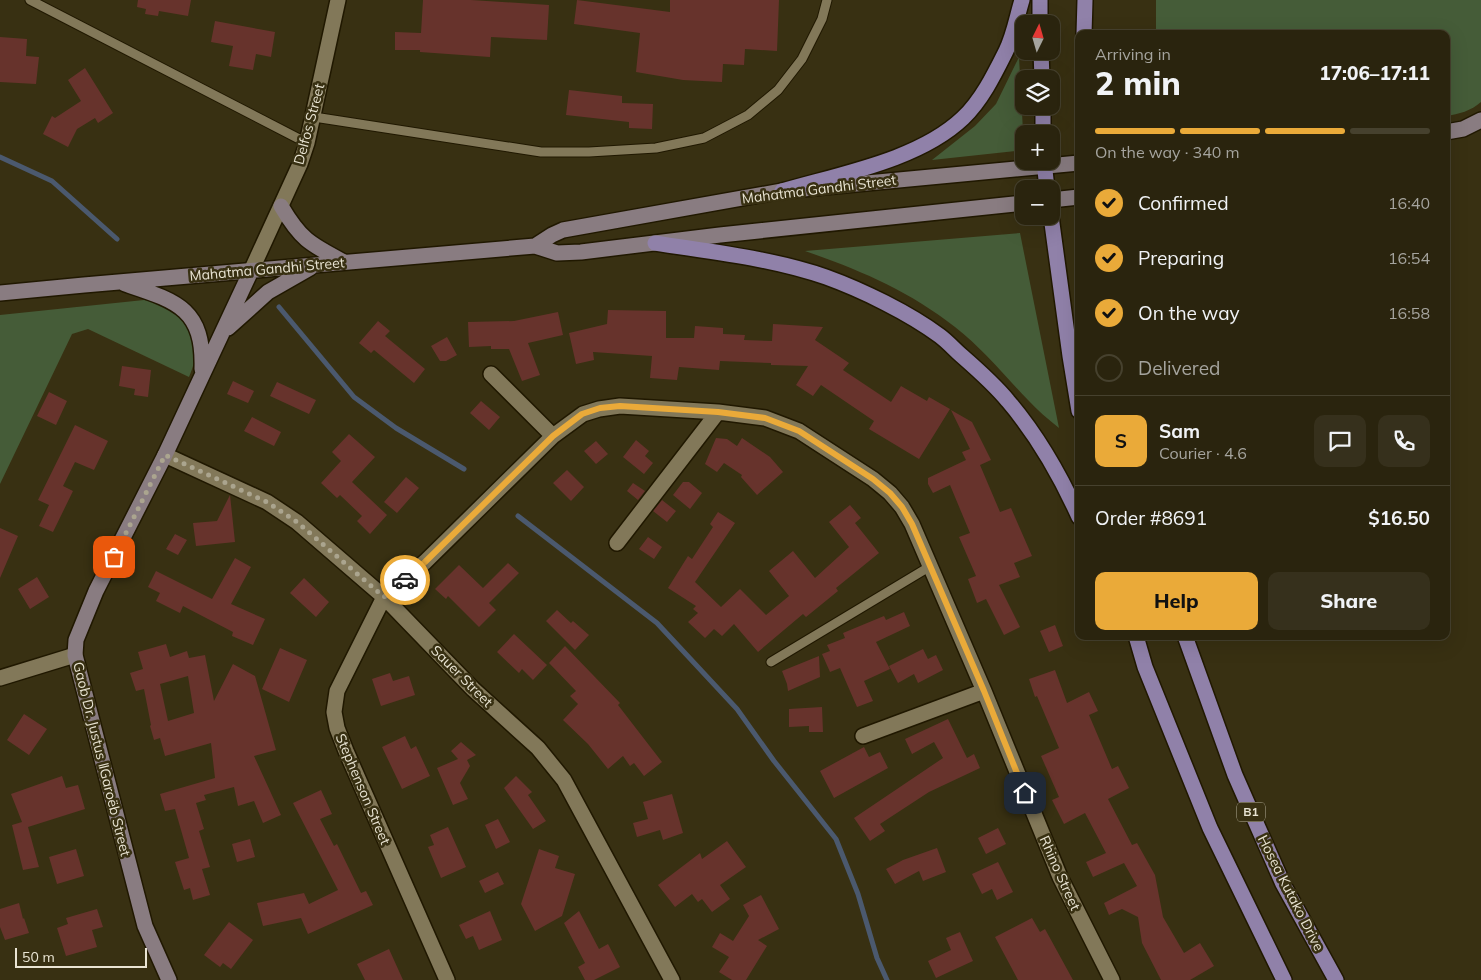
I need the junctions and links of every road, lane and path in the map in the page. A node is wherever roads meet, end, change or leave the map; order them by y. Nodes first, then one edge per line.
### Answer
1 (30, 0) edge
2 (338, 0) edge
3 (827, 0) edge
4 (1022, 0) edge
5 (1040, 0) edge
6 (1085, 0) edge
7 (1040, 15) edge
8 (1084, 30) edge
9 (314, 117) junction
10 (1481, 120) edge
11 (1450, 131) edge
12 (307, 143) junction
13 (1075, 163) edge
14 (1060, 164) edge
15 (1015, 167) edge
16 (782, 191) junction
17 (1075, 197) edge
18 (1060, 199) edge
19 (1015, 204) edge
20 (281, 206) junction
21 (1052, 225) edge
22 (655, 243) junction
23 (535, 246) junction
24 (345, 262) junction
25 (316, 265) junction
26 (251, 271) junction
27 (119, 282) junction
28 (0, 293) edge
29 (224, 332) junction
30 (491, 374) dead end
31 (202, 376) junction
32 (1075, 387) edge
33 (718, 412) junction
34 (553, 436) junction
35 (165, 455) junction
36 (1075, 510) edge
37 (618, 543) dead end
38 (930, 567) junction
39 (384, 597) junction
40 (1133, 640) edge
41 (1137, 640) edge
42 (1186, 640) edge
43 (75, 655) junction
44 (771, 662) dead end
45 (1145, 667) junction
46 (0, 678) edge
47 (984, 691) junction
48 (862, 736) dead end
49 (168, 980) edge
50 (448, 980) edge
51 (672, 980) edge
52 (1112, 980) edge
53 (1284, 980) edge
54 (1336, 980) edge

1 - 12 lane
2 - 9 street, Delfos Street
3 - 9 lane
4 - 16 main road
5 - 7 main road
6 - 8 main road
9 - 12 street, Delfos Street
10 - 11 street
12 - 20 street, Delfos Street
13 - 14 street, Mahatma Gandhi Street
15 - 16 street, Mahatma Gandhi Street
16 - 23 street, Mahatma Gandhi Street
17 - 18 street
19 - 22 street, Mahatma Gandhi Street
20 - 24 street
20 - 26 street, Delfos Street
21 - 32 main road
22 - 23 street, Mahatma Gandhi Street
22 - 36 main road
23 - 24 street, Mahatma Gandhi Street
24 - 25 street, Mahatma Gandhi Street
25 - 26 street, Mahatma Gandhi Street
25 - 29 street
26 - 27 street, Mahatma Gandhi Street
26 - 29 street, Gaob Dr. Justus ǁGaroëb Street
27 - 28 street, Mahatma Gandhi Street
27 - 31 street
29 - 31 street, Gaob Dr. Justus ǁGaroëb Street
30 - 34 street
31 - 35 street, Gaob Dr. Justus ǁGaroëb Street
33 - 34 street, Rhino Street
33 - 37 street
33 - 38 street, Rhino Street
34 - 39 street, Rhino Street
35 - 39 street, Sauer Street
35 - 43 street, Gaob Dr. Justus ǁGaroëb Street
38 - 44 lane
38 - 47 street, Rhino Street
39 - 50 street, Stephenson Street
39 - 51 street, Sauer Street
40 - 45 main road
41 - 45 main road
42 - 54 main road, Hosea Kutako Drive / B1
43 - 46 street
43 - 49 street, Gaob Dr. Justus ǁGaroëb Street
45 - 53 main road
47 - 48 street
47 - 52 street, Rhino Street

